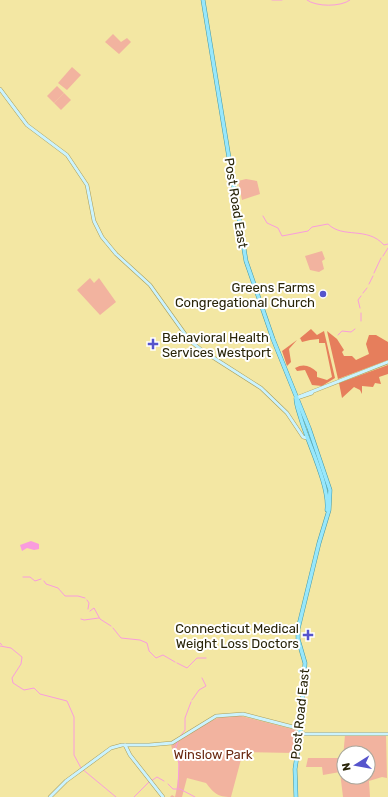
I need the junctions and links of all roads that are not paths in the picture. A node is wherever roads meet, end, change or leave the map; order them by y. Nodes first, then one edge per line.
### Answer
1 (203, 0) edge
2 (0, 89) edge
3 (388, 362) edge
4 (324, 387) junction
5 (303, 397) junction
6 (296, 398) junction
7 (302, 408) junction
8 (298, 429) junction
9 (305, 433) junction
10 (312, 436) junction
11 (307, 438) junction
12 (329, 488) junction
13 (324, 489) junction
14 (326, 516) junction
15 (300, 730) junction
16 (388, 734) edge
17 (125, 745) junction
18 (50, 797) edge
19 (163, 797) edge
20 (296, 797) edge

1 - 6 main road, Post Road East
2 - 8 main road
3 - 4 main road
4 - 5 main road
4 - 6 main road
5 - 6 main road
5 - 7 main road
6 - 7 main road, Post Road East
6 - 9 main road, Post Road East
7 - 10 main road, Post Road East
8 - 9 main road
8 - 11 main road
9 - 10 main road
9 - 11 main road, Post Road East
10 - 12 main road, Post Road East
11 - 13 main road, Post Road East
12 - 13 main road
12 - 14 main road, Post Road East
13 - 14 main road, Post Road East
14 - 15 main road, Post Road East
15 - 16 main road
15 - 17 main road
15 - 20 main road, Post Road East
17 - 18 main road
17 - 19 main road

